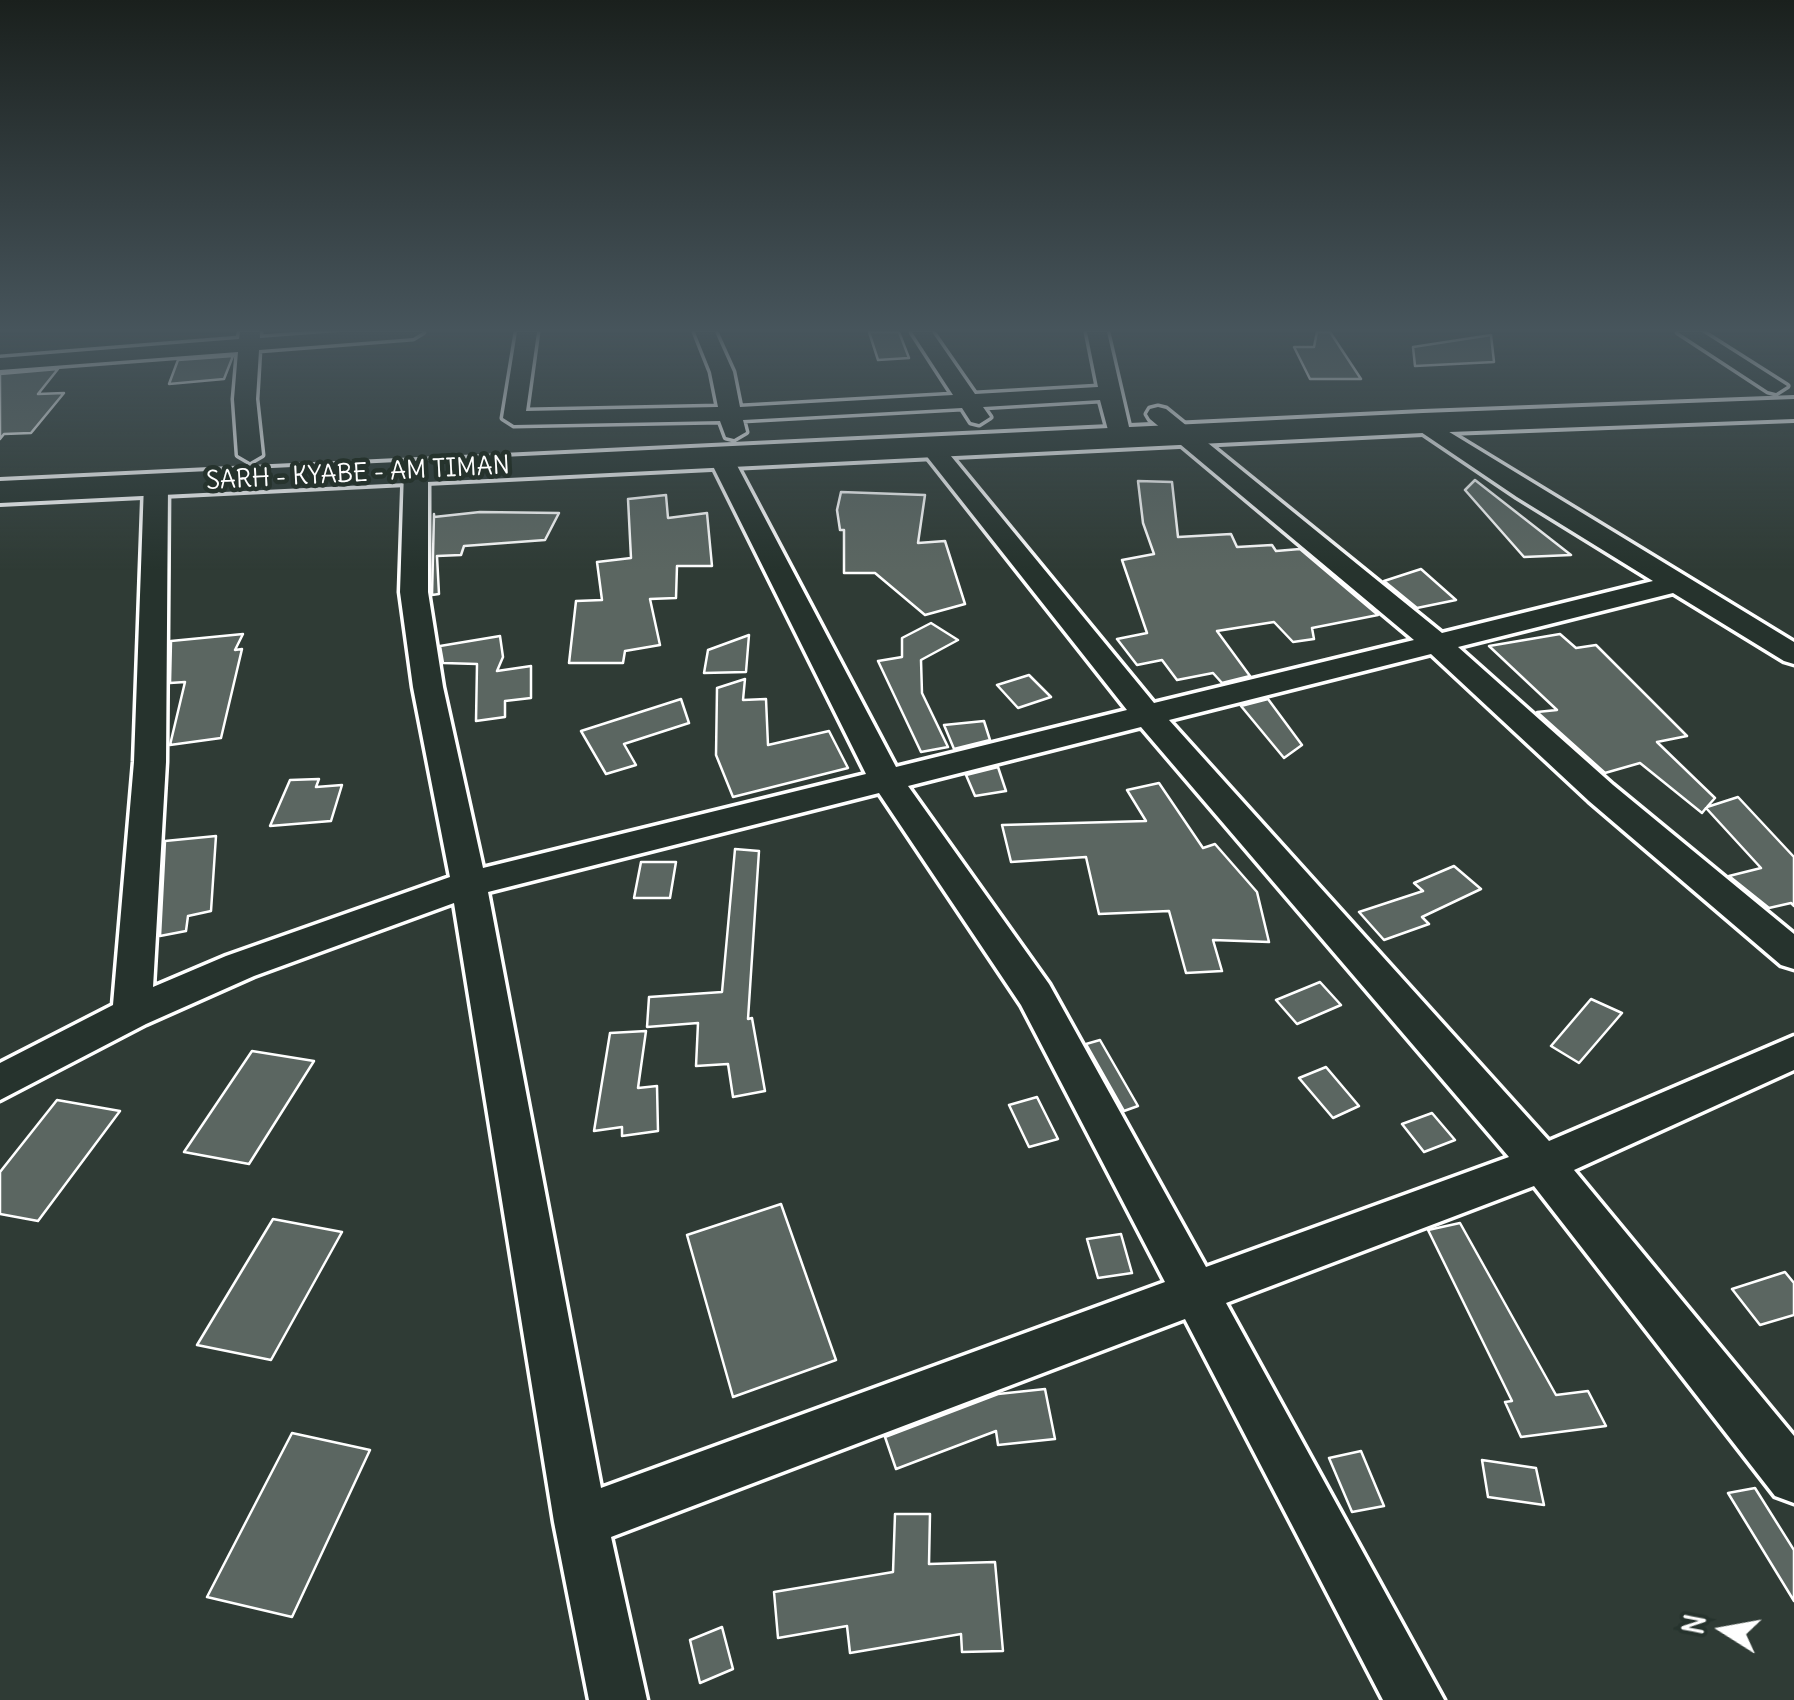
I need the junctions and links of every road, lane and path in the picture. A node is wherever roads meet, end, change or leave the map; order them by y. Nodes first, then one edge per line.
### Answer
1 (247, 411) edge
2 (515, 411) edge
3 (726, 411) edge
4 (1113, 411) edge
5 (1238, 411) edge
6 (1565, 411) edge
7 (976, 412) joint
8 (1158, 414) junction
9 (1114, 416) junction
10 (1423, 423) junction
11 (616, 427) junction
12 (728, 434) junction
13 (1186, 438) junction
14 (933, 449) junction
15 (250, 455) junction
16 (0, 466) edge
17 (416, 472) junction
18 (156, 484) junction
19 (0, 492) edge
20 (1680, 583) junction
21 (1437, 644) junction
22 (1794, 655) edge
23 (1146, 714) junction
24 (885, 778) junction
25 (469, 884) junction
26 (1794, 955) edge
27 (132, 1013) junction
28 (1794, 1052) edge
29 (0, 1083) edge
30 (1542, 1164) junction
31 (1195, 1294) junction
32 (1794, 1477) edge
33 (581, 1522) junction
34 (618, 1700) edge
35 (1415, 1700) edge

1 - 15 street
2 - 11 street
3 - 12 street
4 - 9 street
5 - 8 highway, SARH - KYABE - AM TIMAN
6 - 10 highway, SARH - KYABE - AM TIMAN
7 - 9 highway, SARH - KYABE - AM TIMAN
7 - 12 highway, SARH - KYABE - AM TIMAN
8 - 9 highway, SARH - KYABE - AM TIMAN
8 - 13 street
9 - 13 highway, SARH - KYABE - AM TIMAN
9 - 14 highway, SARH - KYABE - AM TIMAN
10 - 13 highway, SARH - KYABE - AM TIMAN
10 - 20 street
11 - 12 highway, SARH - KYABE - AM TIMAN
11 - 15 highway, SARH - KYABE - AM TIMAN
12 - 14 highway, SARH - KYABE - AM TIMAN
12 - 17 highway, SARH - KYABE - AM TIMAN
12 - 24 street
13 - 21 street
14 - 23 street
15 - 16 highway, SARH - KYABE - AM TIMAN
17 - 18 highway, SARH - KYABE - AM TIMAN
17 - 25 street
18 - 19 highway, SARH - KYABE - AM TIMAN
18 - 27 street
20 - 21 street
20 - 22 street
21 - 23 street
21 - 26 street
23 - 24 street
23 - 30 street
24 - 25 street
24 - 31 street
25 - 27 street
25 - 33 street
27 - 29 street
28 - 30 street
30 - 31 street
30 - 32 street
31 - 33 street
31 - 35 street
33 - 34 street

